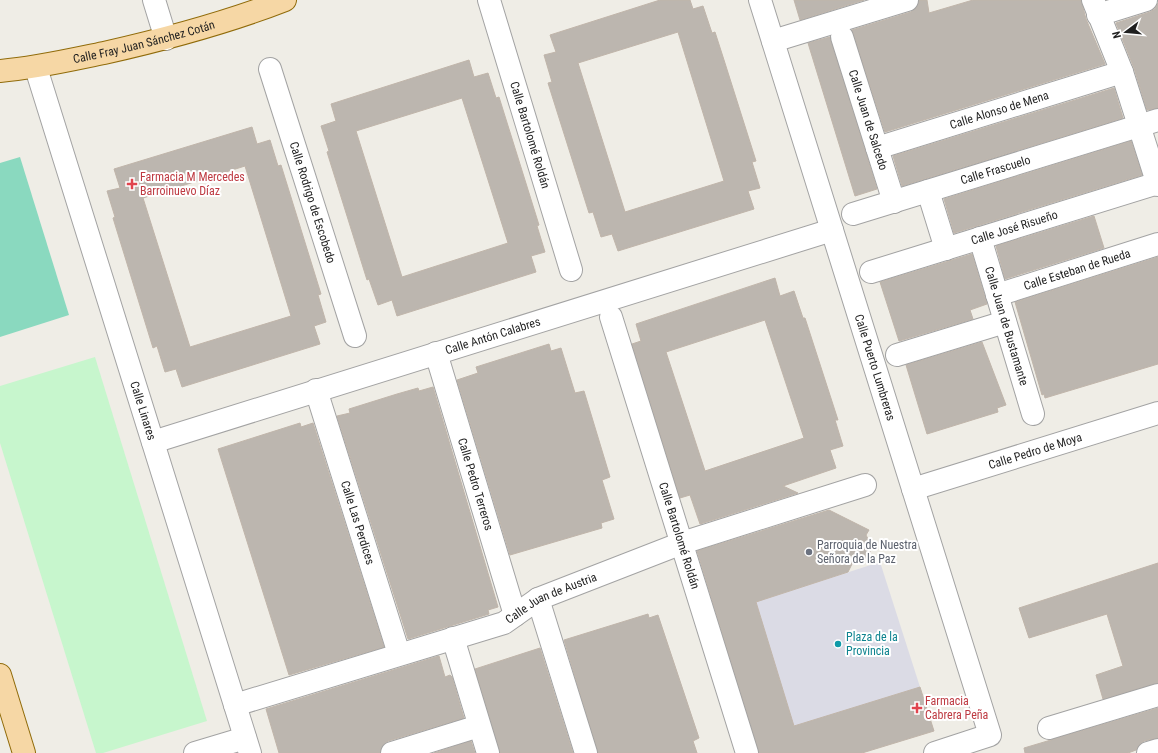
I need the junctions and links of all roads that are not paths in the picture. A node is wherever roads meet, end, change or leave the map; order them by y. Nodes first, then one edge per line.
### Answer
1 (154, 0) edge
2 (285, 0) edge
3 (489, 0) edge
4 (760, 0) edge
5 (907, 0) edge
6 (1146, 0) edge
7 (1096, 8) edge
8 (842, 37) dead end
9 (166, 39) junction
10 (773, 41) junction
11 (36, 68) junction
12 (270, 69) dead end
13 (0, 71) edge
14 (1122, 72) junction
15 (1148, 123) edge
16 (877, 148) junction
17 (1157, 183) edge
18 (928, 191) junction
19 (894, 202) junction
20 (853, 214) dead end
21 (832, 230) junction
22 (980, 238) junction
23 (1158, 244) edge
24 (946, 248) junction
25 (571, 270) dead end
26 (871, 272) dead end
27 (997, 295) junction
28 (611, 317) dead end
29 (1005, 322) junction
30 (355, 336) dead end
31 (436, 353) junction
32 (897, 355) dead end
33 (316, 390) junction
34 (1158, 413) edge
35 (1033, 414) dead end
36 (153, 442) junction
37 (865, 484) dead end
38 (913, 489) junction
39 (682, 543) junction
40 (538, 600) junction
41 (515, 615) junction
42 (453, 638) junction
43 (399, 654) junction
44 (0, 675) edge
45 (1158, 695) edge
46 (235, 705) junction
47 (479, 726) junction
48 (1049, 728) dead end
49 (247, 745) edge
50 (1158, 750) edge
51 (24, 753) edge
52 (195, 753) edge
53 (392, 753) edge
54 (488, 753) edge
55 (586, 753) edge
56 (747, 753) edge
57 (935, 753) edge
58 (1148, 753) edge

1 - 9 street
2 - 9 main road, Calle Fray Juan Sánchez Cotán
3 - 25 street, Calle Bartolomé Roldán
4 - 10 street, Calle Puerto Lumbreras
5 - 10 street
6 - 7 street
7 - 14 street
8 - 16 street, Calle Juan de Salcedo
9 - 11 main road, Calle Fray Juan Sánchez Cotán
10 - 21 street, Calle Puerto Lumbreras
11 - 13 main road, Calle Fray Juan Sánchez Cotán
11 - 36 street, Calle Linares
12 - 30 street, Calle Rodrigo de Escobedo
14 - 15 street
14 - 16 street, Calle Alonso de Mena
15 - 17 street
15 - 18 street, Calle Frascuelo
16 - 19 street, Calle Juan de Salcedo
17 - 22 street, Calle José Risueño
18 - 19 street, Calle Frascuelo
18 - 24 street
19 - 20 street, Calle Frascuelo
21 - 31 street, Calle Antón Calabres
21 - 38 street, Calle Puerto Lumbreras
22 - 24 street, Calle José Risueño
22 - 27 street, Calle Juan de Bustamante
23 - 27 street, Calle Esteban de Rueda
24 - 26 street, Calle José Risueño
27 - 29 street, Calle Juan de Bustamante
28 - 39 street, Calle Bartolomé Roldán
29 - 32 street
29 - 35 street, Calle Juan de Bustamante
31 - 33 street, Calle Antón Calabres
31 - 41 street, Calle Pedro Terreros
33 - 36 street, Calle Antón Calabres
33 - 43 street, Calle Las Perdices
34 - 38 street, Calle Pedro de Moya
36 - 46 street, Calle Linares
37 - 39 street, Calle Juan de Austria
38 - 57 street, Calle Puerto Lumbreras
39 - 40 street, Calle Juan de Austria
39 - 56 street, Calle Bartolomé Roldán
40 - 41 street, Calle Juan de Austria
40 - 55 street
41 - 42 street, Calle Juan de Austria
42 - 43 street, Calle Juan de Austria
42 - 47 street
43 - 46 street, Calle Juan de Austria
44 - 51 main road
45 - 48 street
46 - 49 street, Calle Linares
47 - 53 street
47 - 54 street
49 - 52 street
50 - 58 street

